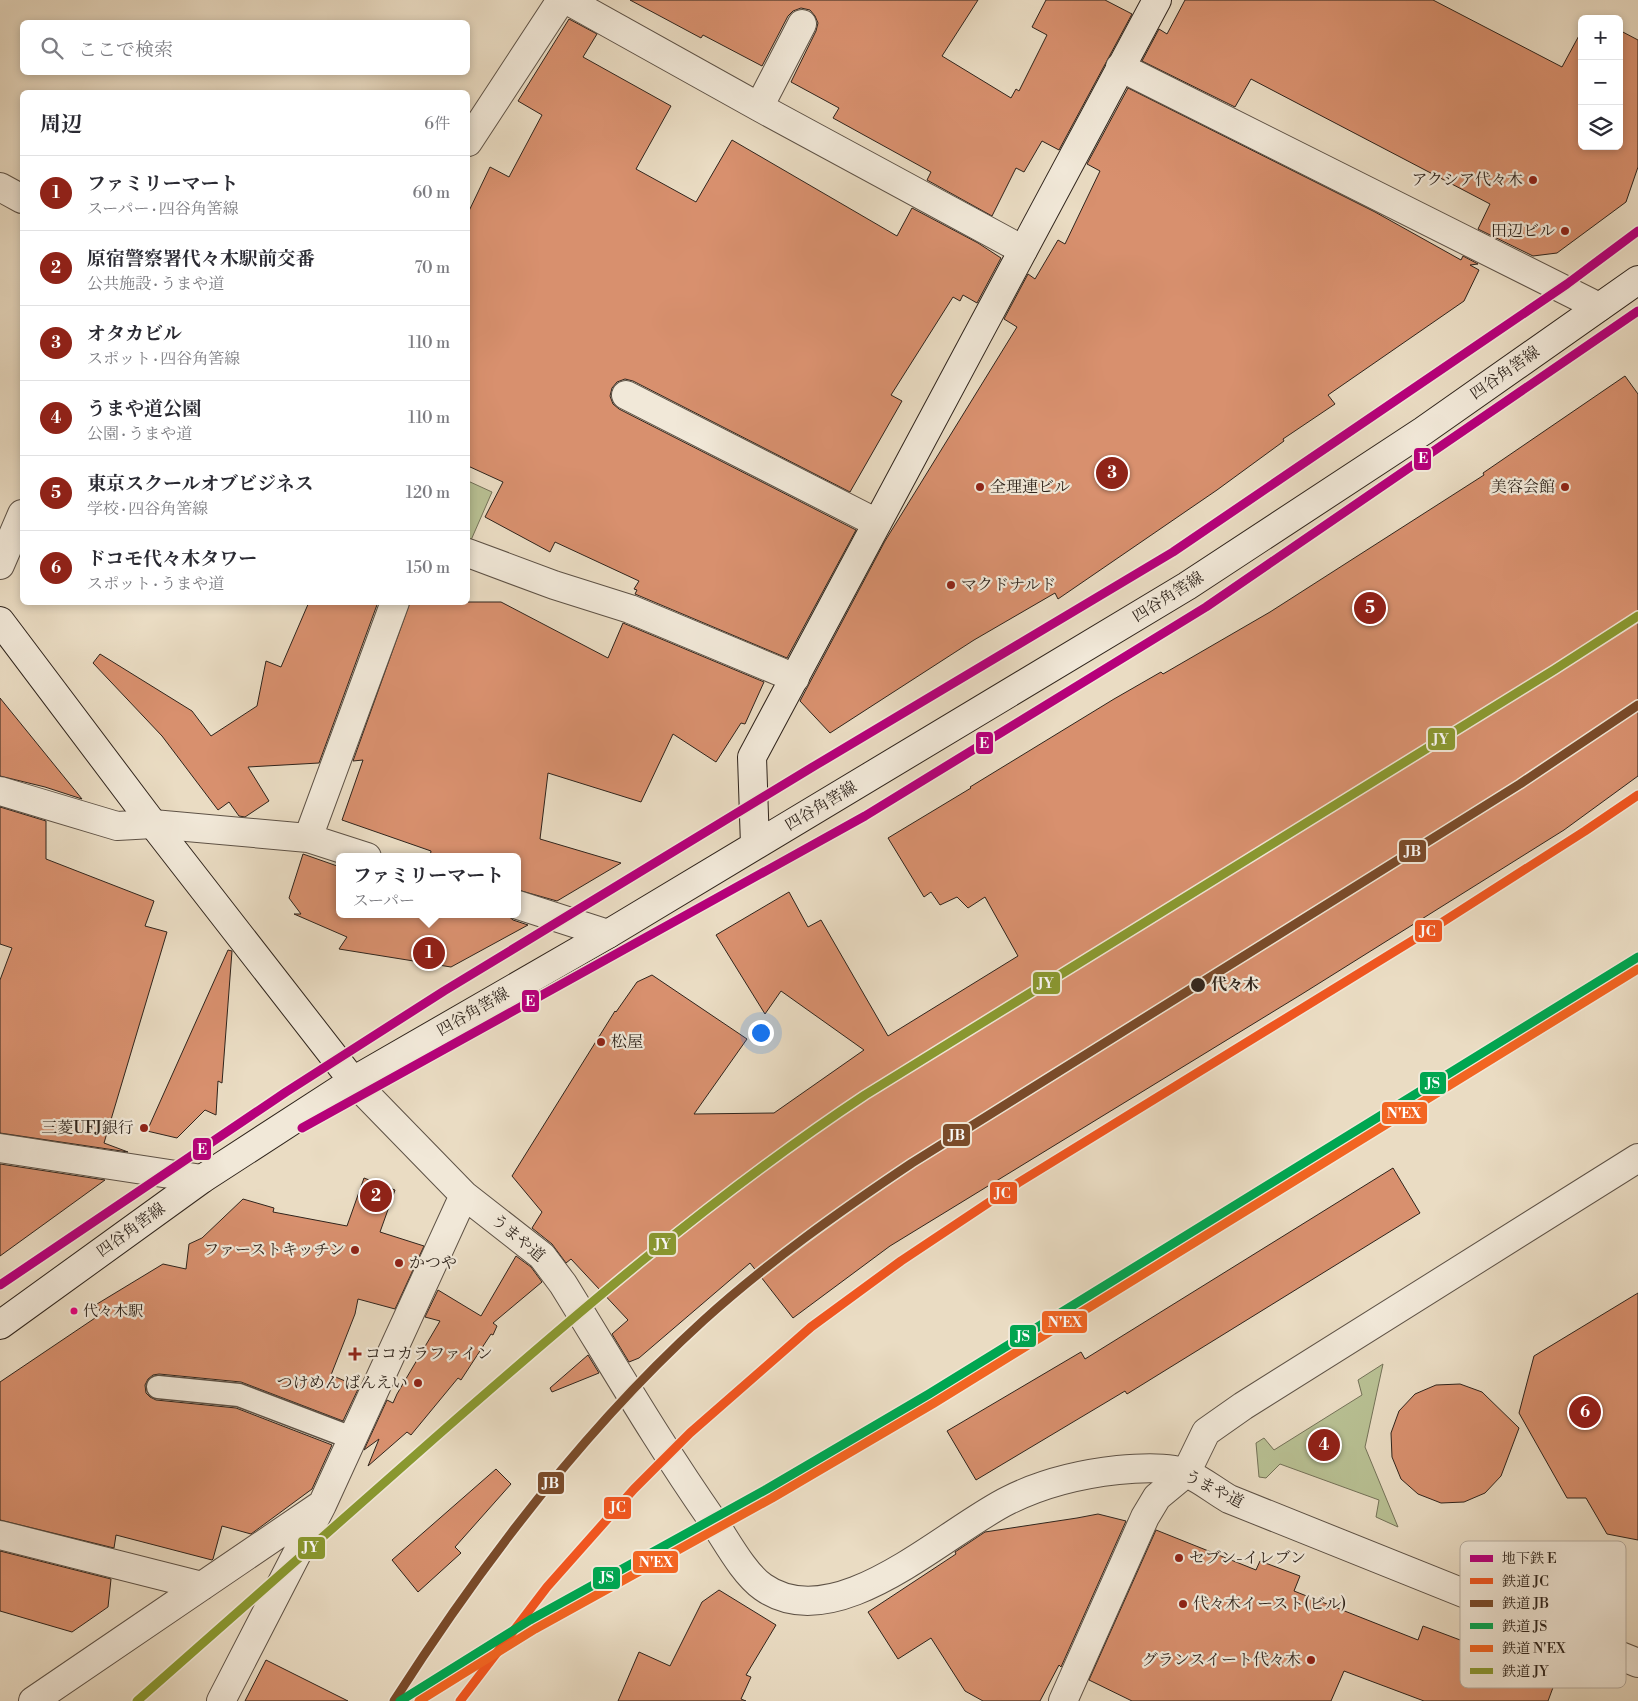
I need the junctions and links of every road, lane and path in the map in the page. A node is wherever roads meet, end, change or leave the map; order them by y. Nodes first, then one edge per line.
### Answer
1 (561, 0) edge
2 (567, 0) edge
3 (1157, 0) edge
4 (802, 24) dead end
5 (1120, 67) junction
6 (760, 107) junction
7 (470, 139) edge
8 (0, 187) edge
9 (20, 198) edge
10 (1023, 250) junction
11 (1638, 280) edge
12 (1599, 307) junction
13 (626, 395) dead end
14 (20, 519) edge
15 (877, 523) junction
16 (470, 554) edge
17 (0, 565) edge
18 (394, 605) edge
19 (0, 621) edge
20 (795, 678) junction
21 (0, 791) edge
22 (153, 824) junction
23 (308, 838) junction
24 (755, 845) junction
25 (355, 853) edge
26 (521, 906) edge
27 (608, 934) junction
28 (353, 1082) junction
29 (0, 1148) edge
30 (1638, 1158) edge
31 (202, 1179) junction
32 (464, 1195) junction
33 (0, 1325) edge
34 (158, 1387) dead end
35 (352, 1438) junction
36 (1186, 1473) junction
37 (322, 1505) junction
38 (0, 1535) edge
39 (202, 1586) junction
40 (1460, 1592) edge
41 (1626, 1658) edge
42 (1638, 1663) edge
43 (33, 1701) edge
44 (221, 1701) edge
45 (1063, 1701) edge

1 - 7 street
2 - 6 street
3 - 5 street
4 - 6 street
5 - 10 street
5 - 12 street
6 - 10 street
8 - 9 street
10 - 15 street
11 - 12 street, 四谷角筈線
12 - 24 street, 四谷角筈線
13 - 15 street
14 - 17 street
15 - 20 street
16 - 20 street
18 - 23 street
19 - 22 street, うまや道
20 - 24 street
21 - 22 street
22 - 23 street
22 - 28 street, うまや道
23 - 25 street
24 - 27 street, 四谷角筈線
26 - 27 street
27 - 28 street, 四谷角筈線
28 - 31 street, 四谷角筈線
28 - 32 street, うまや道
29 - 31 street
30 - 36 street
31 - 33 street, 四谷角筈線
32 - 35 street
32 - 36 street, うまや道
34 - 35 lane
35 - 37 street
36 - 40 street, うまや道
36 - 45 street
37 - 39 street
37 - 44 street
38 - 39 street
39 - 43 street
41 - 42 street, うまや道

